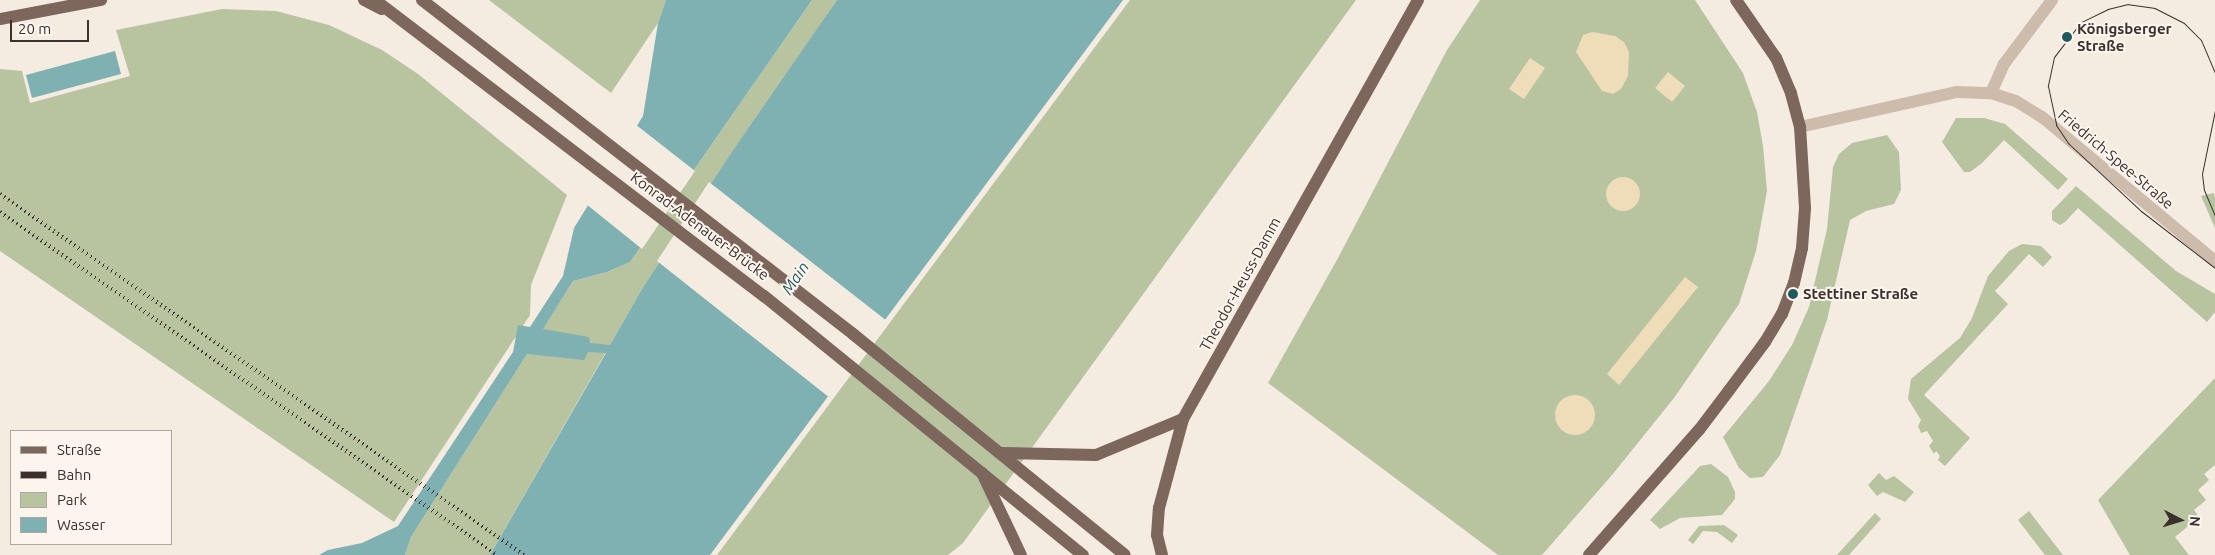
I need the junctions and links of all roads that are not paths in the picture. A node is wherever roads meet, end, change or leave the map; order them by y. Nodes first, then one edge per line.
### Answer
1 (100, 0) edge
2 (364, 0) edge
3 (375, 0) edge
4 (422, 0) edge
5 (1418, 0) edge
6 (1736, 0) edge
7 (2052, 0) edge
8 (395, 15) junction
9 (0, 19) edge
10 (1991, 93) junction
11 (1800, 127) junction
12 (2215, 261) edge
13 (1183, 419) junction
14 (1001, 453) junction
15 (980, 469) junction
16 (1021, 555) edge
17 (1083, 555) edge
18 (1125, 555) edge
19 (1162, 555) edge
20 (1589, 555) edge

1 - 9 main road
2 - 8 main road
3 - 8 main road
4 - 14 main road, Konrad-Adenauer-Brücke
5 - 13 main road, Theodor-Heuss-Damm
6 - 11 main road
7 - 10 street
8 - 15 main road, Konrad-Adenauer-Brücke
10 - 11 street
10 - 12 street, Friedrich-Spee-Straße
11 - 20 main road
13 - 14 main road
13 - 19 main road, Theodor-Heuss-Damm
14 - 18 main road, Konrad-Adenauer-Brücke
15 - 16 main road
15 - 17 main road, Konrad-Adenauer-Brücke

